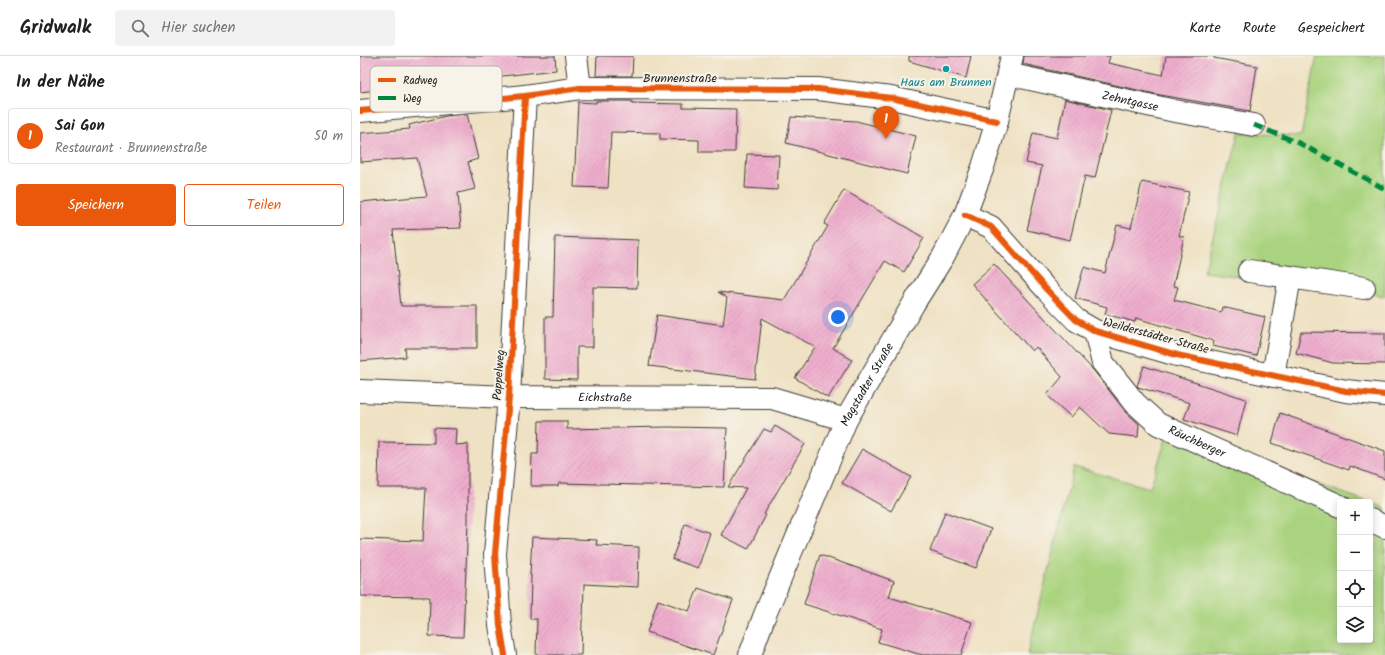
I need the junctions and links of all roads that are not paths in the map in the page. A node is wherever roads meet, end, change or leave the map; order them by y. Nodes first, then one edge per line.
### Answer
1 (576, 56) edge
2 (1010, 65) edge
3 (580, 88) junction
4 (525, 96) junction
5 (502, 98) edge
6 (370, 110) edge
7 (360, 111) edge
8 (997, 121) junction
9 (1254, 125) dead end
10 (965, 215) junction
11 (1249, 271) dead end
12 (1290, 277) junction
13 (1364, 288) dead end
14 (1095, 331) junction
15 (1273, 376) junction
16 (360, 391) edge
17 (1385, 395) edge
18 (509, 397) junction
19 (846, 420) junction
20 (1337, 505) edge
21 (1373, 521) edge
22 (1385, 527) edge
23 (505, 655) edge
24 (750, 655) edge

1 - 3 street
2 - 8 street, Magstadter Straße
2 - 9 street, Zehntgasse
3 - 4 street, Brunnenstraße
3 - 8 street, Brunnenstraße
4 - 5 street, Brunnenstraße
4 - 18 street, Pappelweg
6 - 7 street, Brunnenstraße
8 - 10 street, Magstadter Straße
10 - 14 street, Weilderstädter Straße
10 - 19 street, Magstadter Straße
11 - 12 street
12 - 13 street
12 - 15 street
14 - 15 street, Weilderstädter Straße
14 - 20 street, Räuchberger
15 - 17 street, Weilderstädter Straße
16 - 18 street, Eichstraße
18 - 19 street, Eichstraße
18 - 23 street, Pappelweg
19 - 24 street, Magstadter Straße
21 - 22 street

